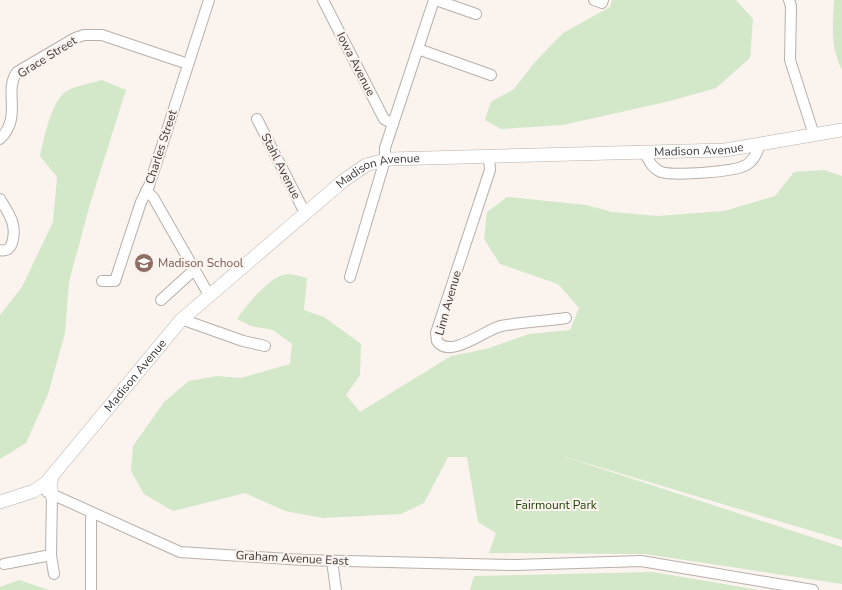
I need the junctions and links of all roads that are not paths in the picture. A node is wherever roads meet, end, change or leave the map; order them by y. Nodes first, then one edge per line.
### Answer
1 (209, 0) edge
2 (323, 0) edge
3 (435, 0) edge
4 (789, 0) edge
5 (476, 14) dead end
6 (418, 49) junction
7 (188, 64) junction
8 (491, 75) dead end
9 (257, 119) dead end
10 (393, 124) junction
11 (842, 130) edge
12 (814, 135) junction
13 (0, 139) edge
14 (760, 145) junction
15 (645, 153) junction
16 (489, 158) junction
17 (386, 160) junction
18 (146, 191) junction
19 (0, 199) edge
20 (305, 213) junction
21 (0, 250) edge
22 (194, 270) junction
23 (350, 277) dead end
24 (102, 282) dead end
25 (209, 295) junction
26 (161, 300) dead end
27 (566, 318) dead end
28 (181, 319) junction
29 (265, 346) dead end
30 (52, 476) junction
31 (42, 486) junction
32 (52, 495) junction
33 (0, 502) edge
34 (92, 514) junction
35 (51, 555) junction
36 (332, 561) junction
37 (4, 564) dead end
38 (54, 574) dead end
39 (91, 590) edge
40 (336, 590) edge
41 (813, 590) edge

1 - 7 street, Charles Street
2 - 10 street, Iowa Avenue
3 - 5 street
3 - 6 street
4 - 12 street
6 - 8 street
6 - 10 street
7 - 13 street, Grace Street
7 - 18 street, Charles Street
9 - 20 street, Stahl Avenue
10 - 17 street
11 - 12 main road, Madison Avenue
12 - 14 main road, Madison Avenue
14 - 15 main road, Madison Avenue
14 - 15 street
15 - 16 main road, Madison Avenue
16 - 17 main road, Madison Avenue
16 - 27 street, Linn Avenue
17 - 20 main road, Madison Avenue
17 - 23 street
18 - 22 street
18 - 24 street, Charles Street
19 - 21 street
20 - 25 main road, Madison Avenue
22 - 25 street
22 - 26 street
25 - 28 main road, Madison Avenue
28 - 29 street
28 - 30 main road, Madison Avenue
30 - 31 main road, Madison Avenue
30 - 32 main road
31 - 32 street, Graham Avenue East
31 - 33 main road
32 - 34 street, Graham Avenue East
32 - 35 street
34 - 36 street, Graham Avenue East
34 - 39 street
35 - 37 street
35 - 38 street
36 - 40 street
36 - 41 street, Graham Avenue East

